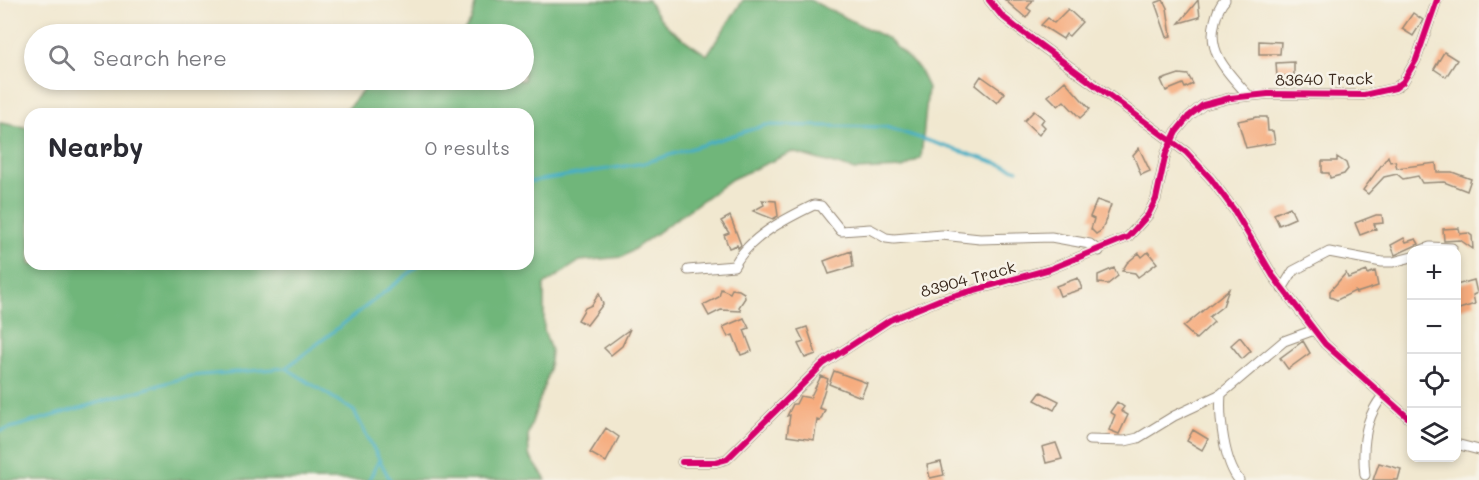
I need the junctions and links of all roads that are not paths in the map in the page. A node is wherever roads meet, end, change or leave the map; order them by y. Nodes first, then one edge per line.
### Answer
1 (989, 0) edge
2 (1225, 0) edge
3 (1437, 0) edge
4 (1249, 96) junction
5 (1172, 140) junction
6 (1099, 250) junction
7 (1407, 258) edge
8 (688, 270) dead end
9 (1282, 289) junction
10 (1314, 330) junction
11 (1221, 394) junction
12 (1382, 397) junction
13 (1407, 417) edge
14 (1089, 440) dead end
15 (1461, 445) edge
16 (1479, 450) edge
17 (682, 462) dead end
18 (1365, 475) dead end
19 (1239, 480) edge

1 - 5 street
2 - 4 street
3 - 4 street, 83640 Track
4 - 5 street, 83640 Track
5 - 6 street, 83904 Track
5 - 9 street
6 - 8 street
6 - 17 street, 83904 Track
7 - 9 street
9 - 10 street
10 - 11 street
10 - 12 street
11 - 14 street
11 - 19 street
12 - 13 street
12 - 18 street
15 - 16 street

